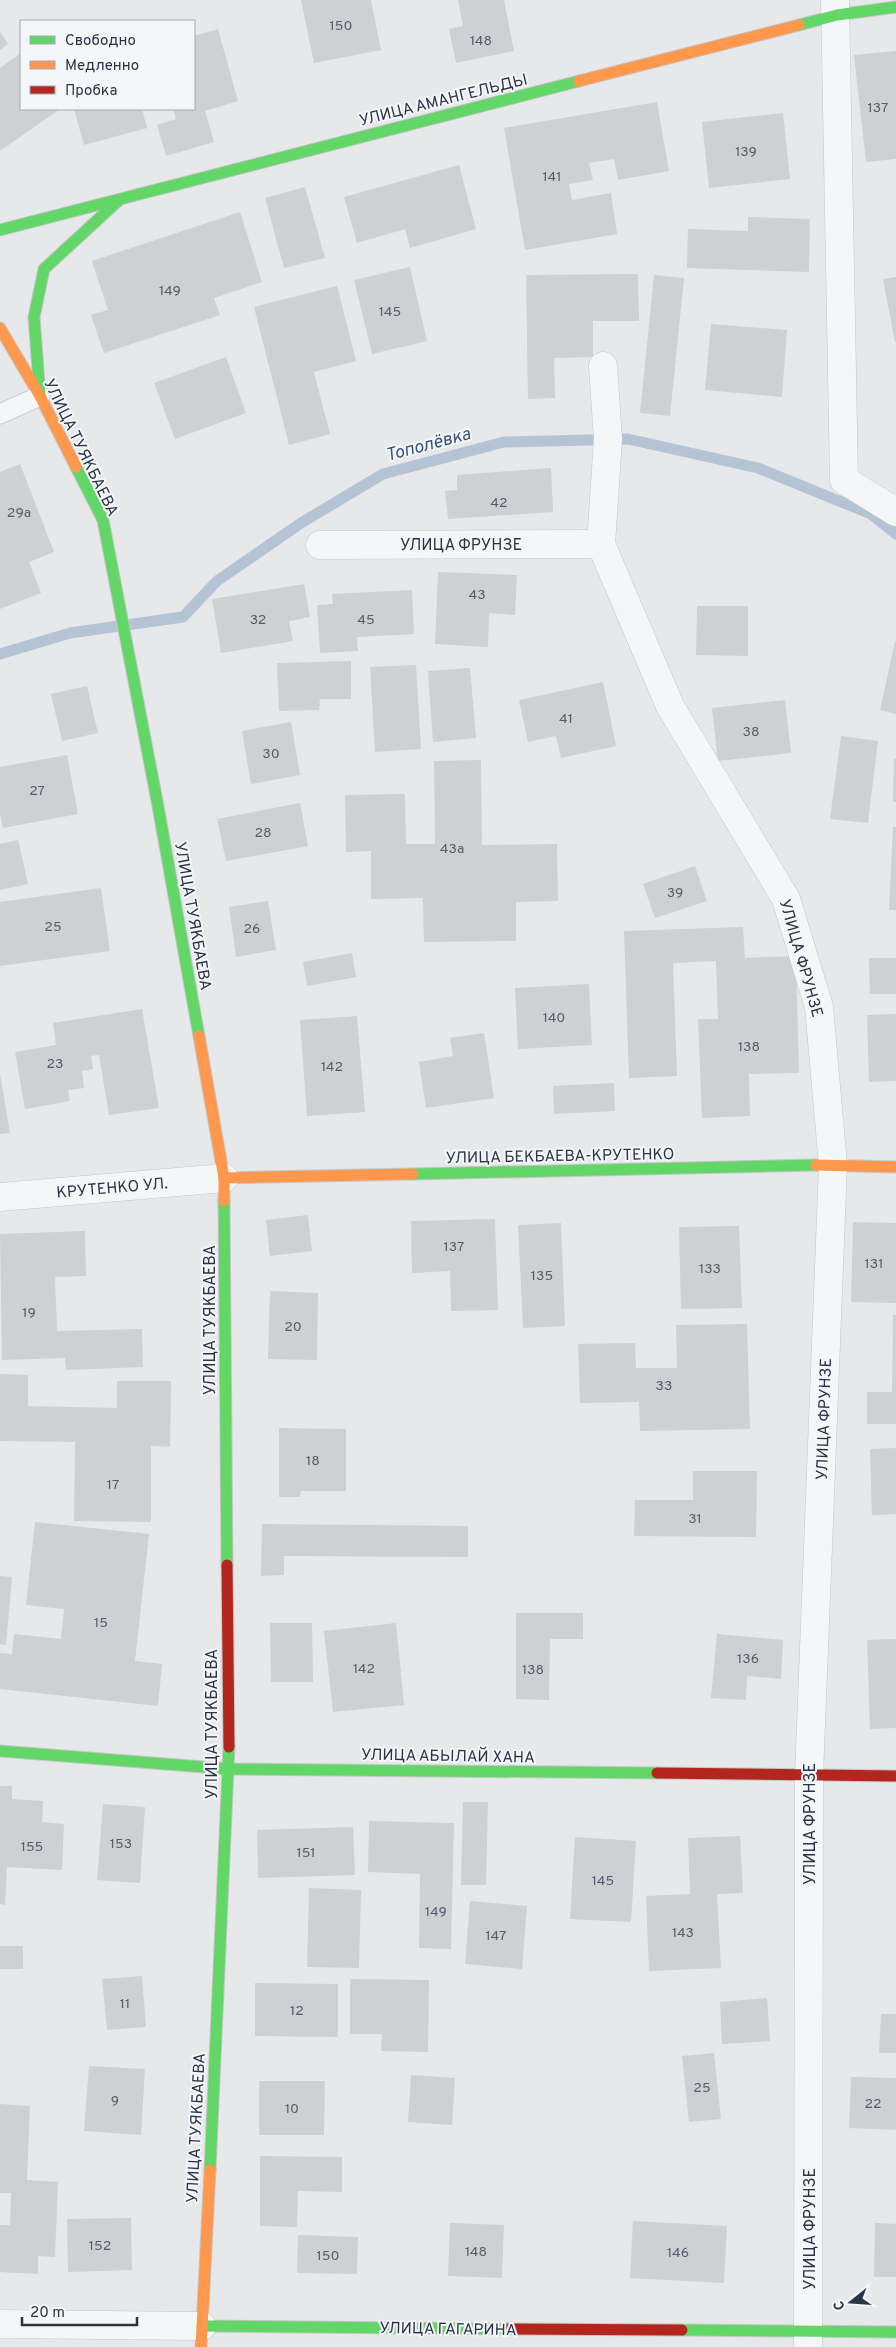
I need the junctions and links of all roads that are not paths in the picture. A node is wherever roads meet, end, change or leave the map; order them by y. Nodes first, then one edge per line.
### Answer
1 (896, 7) edge
2 (836, 8) edge
3 (119, 199) junction
4 (0, 230) edge
5 (0, 328) edge
6 (603, 366) dead end
7 (40, 396) junction
8 (0, 414) edge
9 (896, 512) edge
10 (601, 544) junction
11 (320, 545) dead end
12 (834, 1165) junction
13 (896, 1167) edge
14 (224, 1178) junction
15 (0, 1197) edge
16 (0, 1751) edge
17 (229, 1769) junction
18 (809, 1776) junction
19 (896, 1776) edge
20 (0, 2324) edge
21 (896, 2332) edge
22 (202, 2337) edge
23 (808, 2339) edge

1 - 2 main road, УЛИЦА АМАНГЕЛЬДЫ
2 - 3 main road, УЛИЦА АМАНГЕЛЬДЫ
2 - 9 street
3 - 4 main road, УЛИЦА АМАНГЕЛЬДЫ
3 - 7 main road
5 - 7 main road, УЛИЦА ТУЯКБАЕВА
6 - 10 street, УЛИЦА ФРУНЗЕ
7 - 8 lane
7 - 14 main road, УЛИЦА ТУЯКБАЕВА
10 - 11 street, УЛИЦА ФРУНЗЕ
10 - 12 street, УЛИЦА ФРУНЗЕ
12 - 13 main road, УЛИЦА БЕКБАЕВА-КРУТЕНКО
12 - 14 main road, УЛИЦА БЕКБАЕВА-КРУТЕНКО
12 - 18 street, УЛИЦА ФРУНЗЕ
14 - 15 street, КРУТЕНКО УЛ.
14 - 17 main road, УЛИЦА ТУЯКБАЕВА
16 - 17 main road, УЛИЦА АБЫЛАЙ ХАНА
17 - 18 main road, УЛИЦА АБЫЛАЙ ХАНА
17 - 22 main road, УЛИЦА ТУЯКБАЕВА
18 - 19 main road, УЛИЦА АБЫЛАЙ ХАНА
18 - 23 street, УЛИЦА ФРУНЗЕ
20 - 22 street, УЛИЦА ГАГАРИНА
21 - 23 main road, УЛИЦА ГАГАРИНА
22 - 23 main road, УЛИЦА ГАГАРИНА

